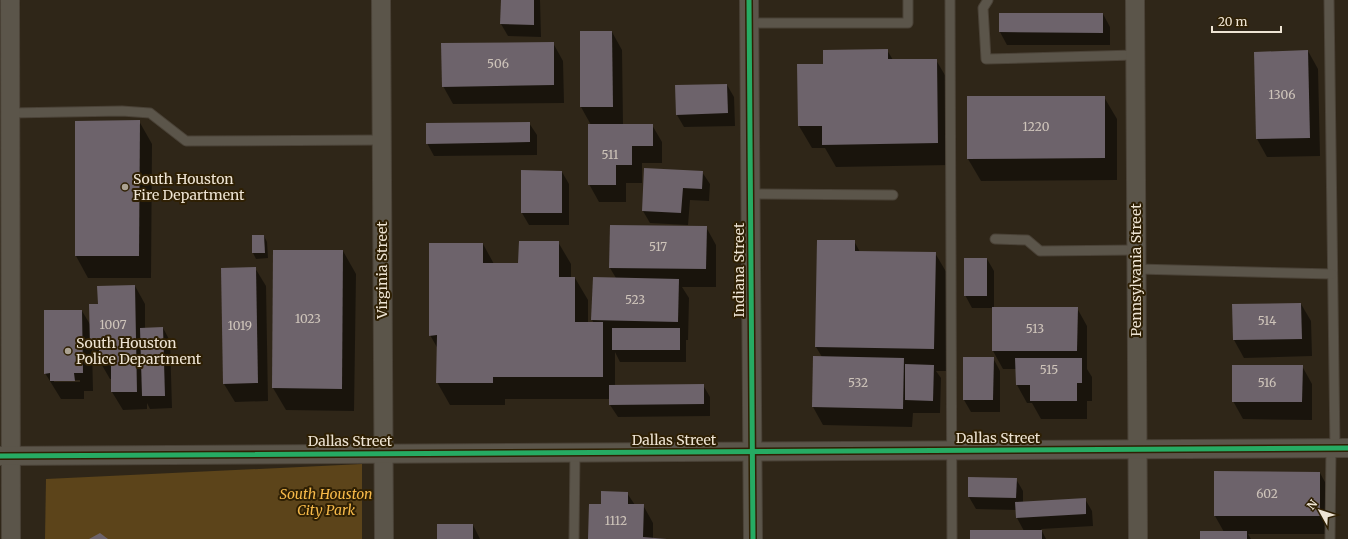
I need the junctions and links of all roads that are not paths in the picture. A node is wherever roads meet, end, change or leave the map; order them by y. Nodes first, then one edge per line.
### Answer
1 (10, 0) edge
2 (381, 0) edge
3 (749, 0) edge
4 (908, 0) edge
5 (950, 0) edge
6 (988, 0) edge
7 (1135, 0) edge
8 (1329, 0) edge
9 (749, 23) junction
10 (1136, 55) junction
11 (10, 113) junction
12 (382, 140) junction
13 (751, 194) junction
14 (893, 195) dead end
15 (995, 239) dead end
16 (1136, 250) junction
17 (1136, 268) junction
18 (1332, 274) junction
19 (1338, 448) edge
20 (1137, 449) junction
21 (952, 450) junction
22 (753, 451) junction
23 (575, 452) junction
24 (383, 453) junction
25 (5, 456) edge
26 (11, 539) edge
27 (384, 539) edge
28 (574, 539) edge
29 (753, 539) edge
30 (952, 539) edge
31 (1138, 539) edge
32 (1330, 539) edge

1 - 11 street
2 - 12 street, Virginia Street
3 - 9 street, Indiana Street
4 - 9 lane
5 - 21 lane
6 - 10 lane
7 - 10 street, Pennsylvania Street
8 - 18 lane
9 - 13 street, Indiana Street
10 - 16 street, Pennsylvania Street
11 - 12 lane
11 - 25 street
12 - 24 street, Virginia Street
13 - 14 lane
13 - 22 street, Indiana Street
15 - 16 lane
16 - 17 street, Pennsylvania Street
17 - 18 lane
17 - 20 street, Pennsylvania Street
18 - 19 lane
19 - 20 street, Dallas Street
19 - 32 lane
20 - 21 street, Dallas Street
20 - 31 street, Pennsylvania Street
21 - 22 street, Dallas Street
21 - 30 lane
22 - 23 street, Dallas Street
22 - 29 street, Indiana Street
23 - 24 street, Dallas Street
23 - 28 lane
24 - 25 street, Dallas Street
24 - 27 street, Virginia Street
25 - 26 street

